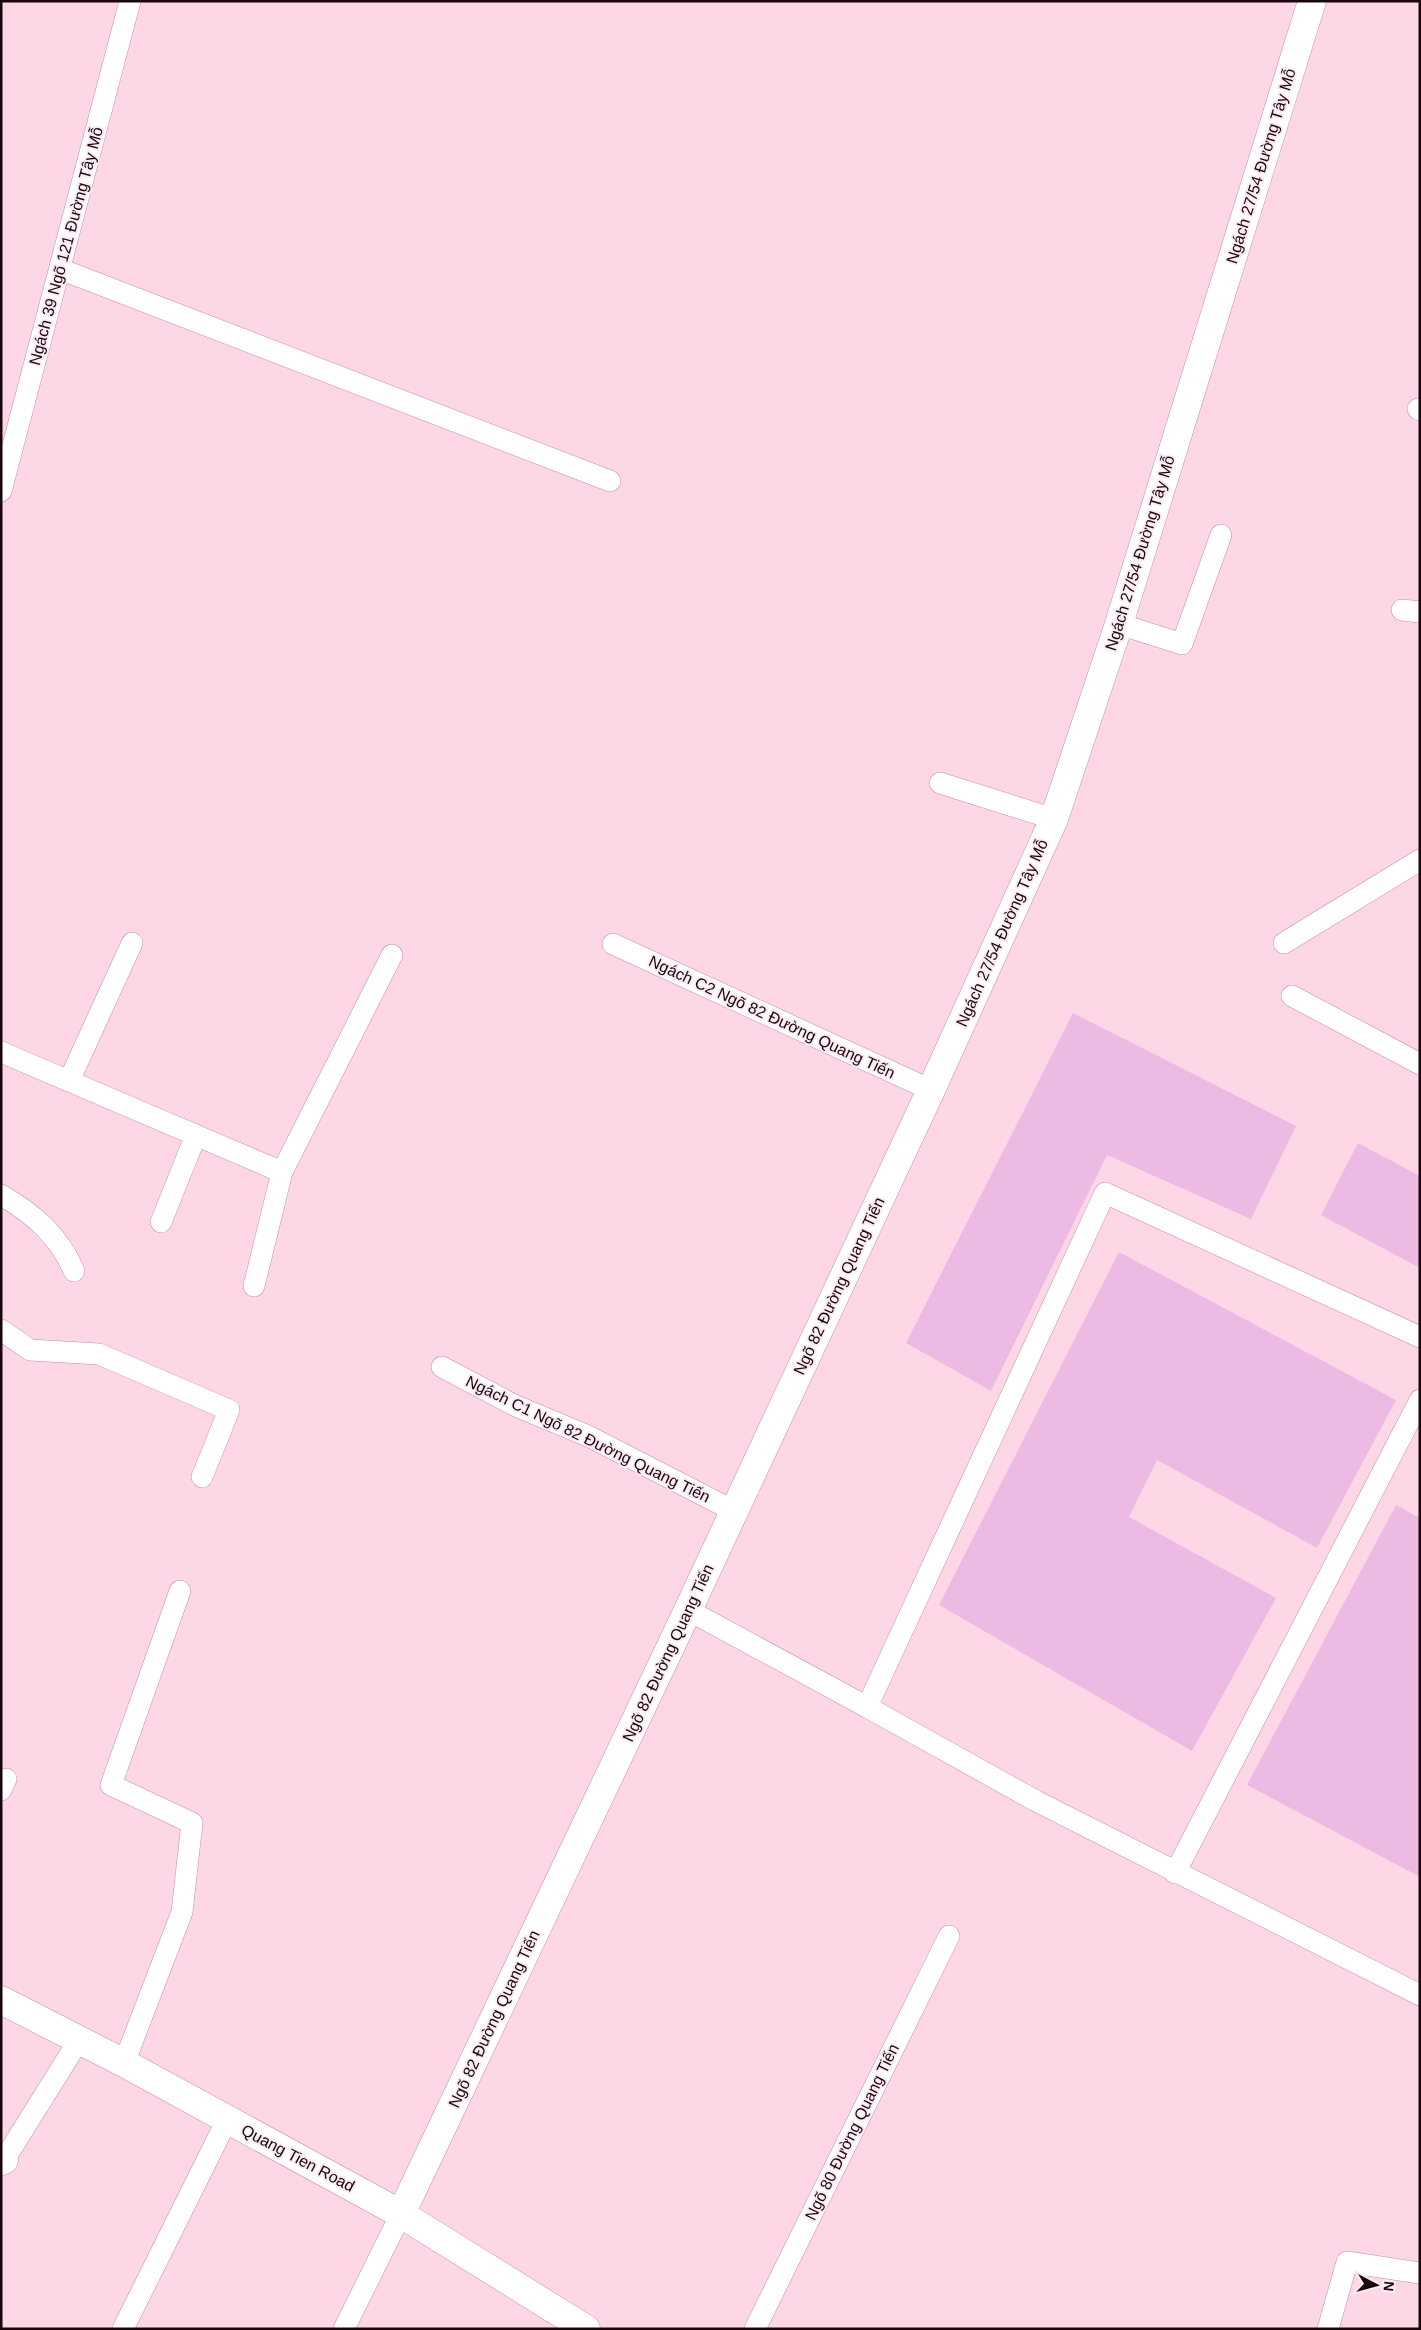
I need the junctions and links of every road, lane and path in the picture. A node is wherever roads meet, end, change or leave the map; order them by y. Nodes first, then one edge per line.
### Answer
1 (130, 1) edge
2 (1312, 1) edge
3 (60, 269) junction
4 (610, 481) dead end
5 (1, 492) edge
6 (1221, 535) dead end
7 (1119, 624) junction
8 (940, 783) dead end
9 (1054, 819) junction
10 (1420, 860) edge
11 (132, 943) dead end
12 (1284, 943) dead end
13 (613, 944) dead end
14 (392, 955) dead end
15 (1292, 996) dead end
16 (1, 1052) edge
17 (1420, 1064) edge
18 (69, 1081) junction
19 (931, 1090) junction
20 (196, 1135) junction
21 (282, 1172) junction
22 (1, 1196) edge
23 (161, 1222) dead end
24 (74, 1271) dead end
25 (254, 1286) dead end
26 (1, 1330) edge
27 (1420, 1337) edge
28 (442, 1367) dead end
29 (1420, 1400) edge
30 (202, 1478) dead end
31 (734, 1512) junction
32 (180, 1591) dead end
33 (688, 1610) junction
34 (867, 1707) junction
35 (1175, 1873) junction
36 (949, 1936) dead end
37 (1420, 1995) edge
38 (1, 2000) edge
39 (79, 2040) junction
40 (124, 2063) junction
41 (227, 2120) junction
42 (2, 2161) edge
43 (401, 2214) junction
44 (1420, 2273) edge
45 (123, 2329) edge
46 (344, 2329) edge
47 (586, 2329) edge
48 (755, 2329) edge
49 (1328, 2329) edge

1 - 3 lane, Ngách 39 Ngõ 121 Đường Tây Mỗ
2 - 7 street, Ngách 27/54 Đường Tây Mỗ
3 - 4 lane
3 - 5 lane, Ngách 39 Ngõ 121 Đường Tây Mỗ
6 - 7 lane
7 - 9 street, Ngách 27/54 Đường Tây Mỗ
8 - 9 lane
9 - 19 street, Ngách 27/54 Đường Tây Mỗ
10 - 12 lane
11 - 18 lane
13 - 19 lane, Ngách C2 Ngõ 82 Đường Quang Tiến
14 - 21 lane
15 - 17 lane
16 - 18 lane
18 - 20 lane
19 - 31 street, Ngõ 82 Đường Quang Tiến
20 - 21 lane
20 - 23 lane
21 - 25 lane
22 - 24 lane
26 - 30 lane
27 - 34 lane
28 - 31 lane, Ngách C1 Ngõ 82 Đường Quang Tiến
29 - 35 lane
31 - 33 street, Ngõ 82 Đường Quang Tiến
32 - 40 lane
33 - 34 lane
33 - 43 street, Ngõ 82 Đường Quang Tiến
34 - 35 lane
35 - 37 lane
36 - 48 lane, Ngõ 80 Đường Quang Tiến
38 - 39 street, Quang Tien Road
39 - 40 street, Quang Tien Road
39 - 42 lane
40 - 41 street, Quang Tien Road
41 - 43 street, Quang Tien Road
41 - 45 lane
43 - 46 lane
43 - 47 street, Quang Tien Road
44 - 49 lane

